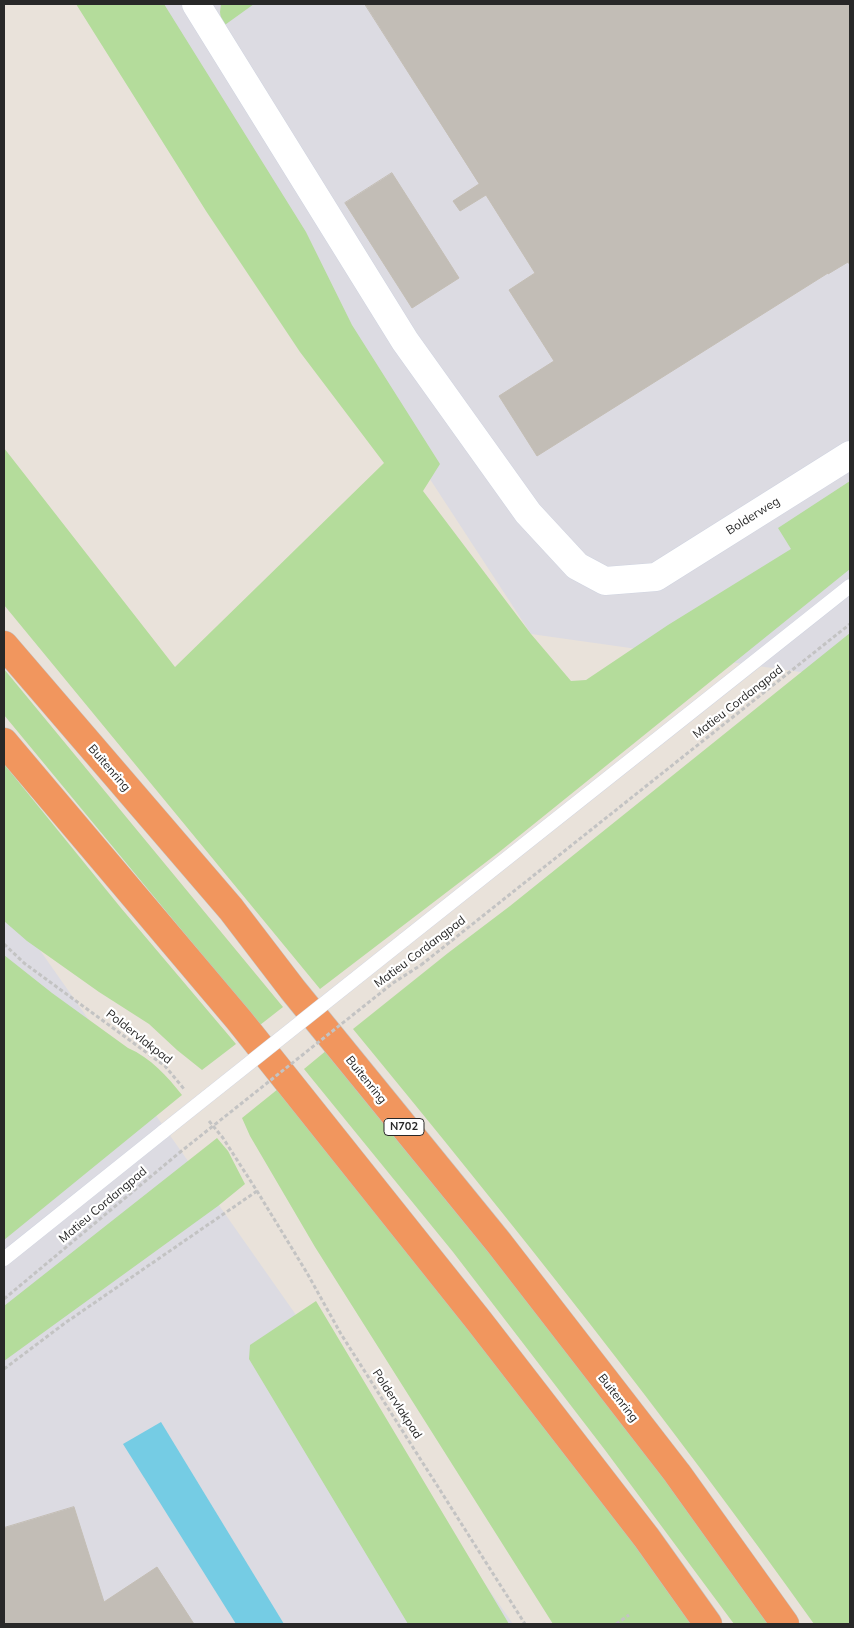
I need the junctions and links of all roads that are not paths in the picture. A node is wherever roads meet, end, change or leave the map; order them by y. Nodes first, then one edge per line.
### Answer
1 (196, 4) edge
2 (850, 456) edge
3 (850, 586) edge
4 (4, 645) edge
5 (4, 742) edge
6 (4, 1259) edge
7 (708, 1624) edge
8 (785, 1624) edge

1 - 2 street, Bolderweg
3 - 6 lane, bridge
4 - 8 highway, Buitenring / N702
5 - 7 highway

